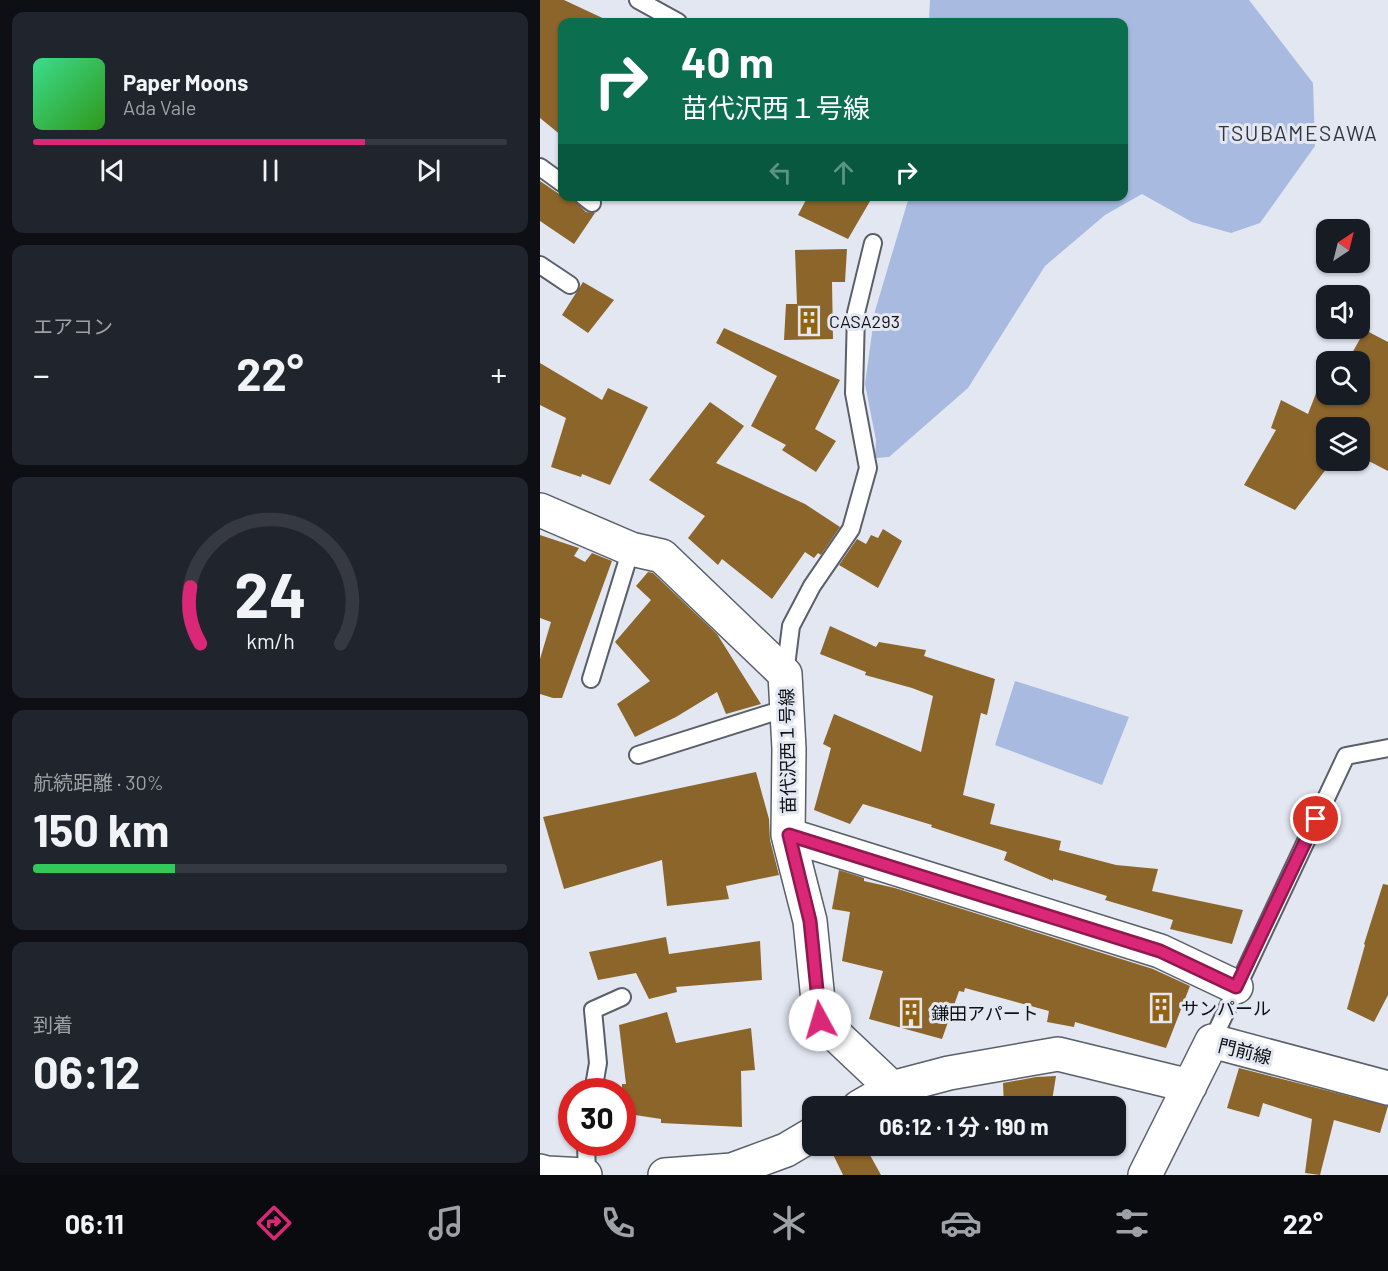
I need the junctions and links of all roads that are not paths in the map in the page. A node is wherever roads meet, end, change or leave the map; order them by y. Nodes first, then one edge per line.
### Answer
1 (638, 0) edge
2 (671, 18) edge
3 (540, 167) edge
4 (558, 180) edge
5 (873, 243) dead end
6 (540, 265) edge
7 (570, 285) dead end
8 (540, 510) edge
9 (631, 549) junction
10 (785, 674) junction
11 (591, 679) dead end
12 (787, 708) junction
13 (1388, 748) edge
14 (638, 755) dead end
15 (789, 835) junction
16 (1236, 987) junction
17 (622, 997) dead end
18 (1212, 1041) junction
19 (595, 1078) edge
20 (1386, 1083) edge
21 (1190, 1086) junction
22 (892, 1088) junction
23 (878, 1096) edge
24 (799, 1153) edge
25 (586, 1156) edge
26 (540, 1171) edge
27 (586, 1175) edge
28 (665, 1175) edge
29 (1145, 1175) edge

1 - 2 lane
3 - 4 lane
5 - 10 lane
6 - 7 lane
8 - 9 street, 苗代沢西１号線
9 - 10 street, 苗代沢西１号線
9 - 11 lane
10 - 12 street, 苗代沢西１号線
12 - 14 lane
12 - 15 street, 苗代沢西１号線
13 - 16 lane
15 - 16 street, 苗代沢西１号線
15 - 22 street
16 - 18 lane
17 - 19 lane
18 - 20 street, 門前線
18 - 21 street, 門前線
21 - 22 street
21 - 29 street, 門前線
22 - 23 street
24 - 28 street
25 - 27 lane
26 - 27 street

